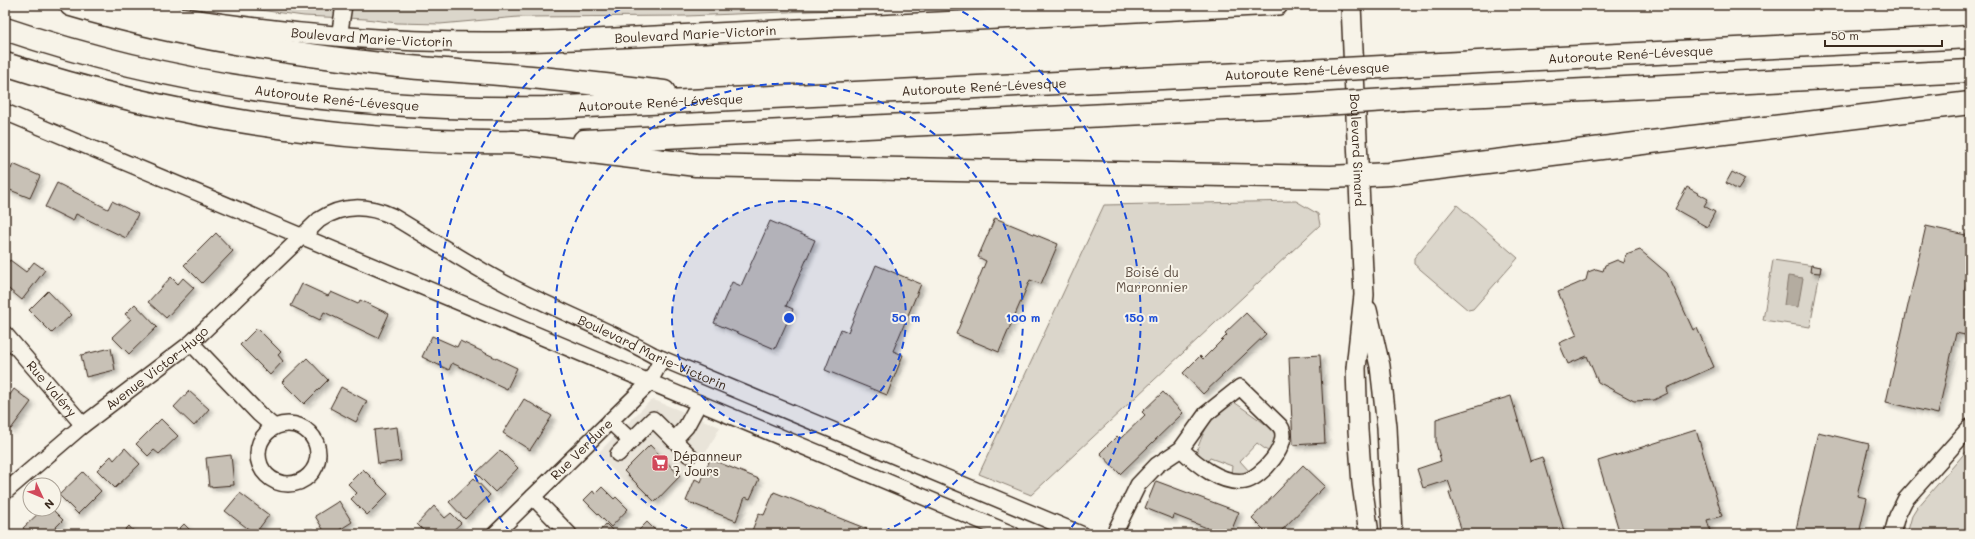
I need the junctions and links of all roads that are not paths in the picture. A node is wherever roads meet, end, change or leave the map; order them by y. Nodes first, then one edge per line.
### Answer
1 (72, 5) edge
2 (114, 5) edge
3 (344, 5) edge
4 (1278, 5) edge
5 (1351, 5) edge
6 (5, 29) edge
7 (339, 37) junction
8 (1970, 37) edge
9 (5, 64) edge
10 (1970, 72) edge
11 (729, 99) junction
12 (1970, 103) edge
13 (5, 112) edge
14 (512, 142) junction
15 (1358, 176) junction
16 (301, 237) junction
17 (1364, 295) junction
18 (5, 334) edge
19 (191, 342) junction
20 (662, 359) junction
21 (649, 382) junction
22 (699, 403) junction
23 (610, 421) junction
24 (83, 424) junction
25 (274, 427) junction
26 (1970, 427) edge
27 (674, 440) junction
28 (631, 441) junction
29 (1181, 449) junction
30 (618, 454) dead end
31 (689, 455) dead end
32 (5, 492) edge
33 (533, 497) junction
34 (495, 534) edge
35 (569, 534) edge
36 (1012, 534) edge
37 (1081, 534) edge
38 (1114, 534) edge
39 (1369, 534) edge
40 (1392, 534) edge
41 (1892, 534) edge

1 - 11 highway
2 - 7 main road, Boulevard Marie-Victorin
3 - 7 street
4 - 7 main road, Boulevard Marie-Victorin
5 - 15 main road, Boulevard Simard
6 - 11 highway, Autoroute René-Lévesque
8 - 11 highway, Autoroute René-Lévesque, bridge
9 - 14 highway
10 - 14 highway, bridge
12 - 15 highway
13 - 16 street
14 - 15 highway
15 - 17 main road, Boulevard Simard
16 - 19 street, Avenue Victor-Hugo
16 - 20 street, Boulevard Marie-Victorin
16 - 21 street
17 - 39 main road, Boulevard Simard
17 - 40 main road, Boulevard Simard
18 - 24 street, Rue Valéry
19 - 24 street, Avenue Victor-Hugo
19 - 25 street
20 - 21 street, Rue Verdure
20 - 37 street, Boulevard Marie-Victorin
21 - 22 street
21 - 23 street, Rue Verdure
22 - 27 street
22 - 36 street
23 - 28 street
23 - 33 street, Rue Verdure
24 - 32 street, Avenue Victor-Hugo
25 - 25 street
26 - 41 street
27 - 28 street
27 - 31 street
28 - 30 street
29 - 29 street
29 - 38 street
33 - 34 street, Rue Verdure
33 - 35 street

